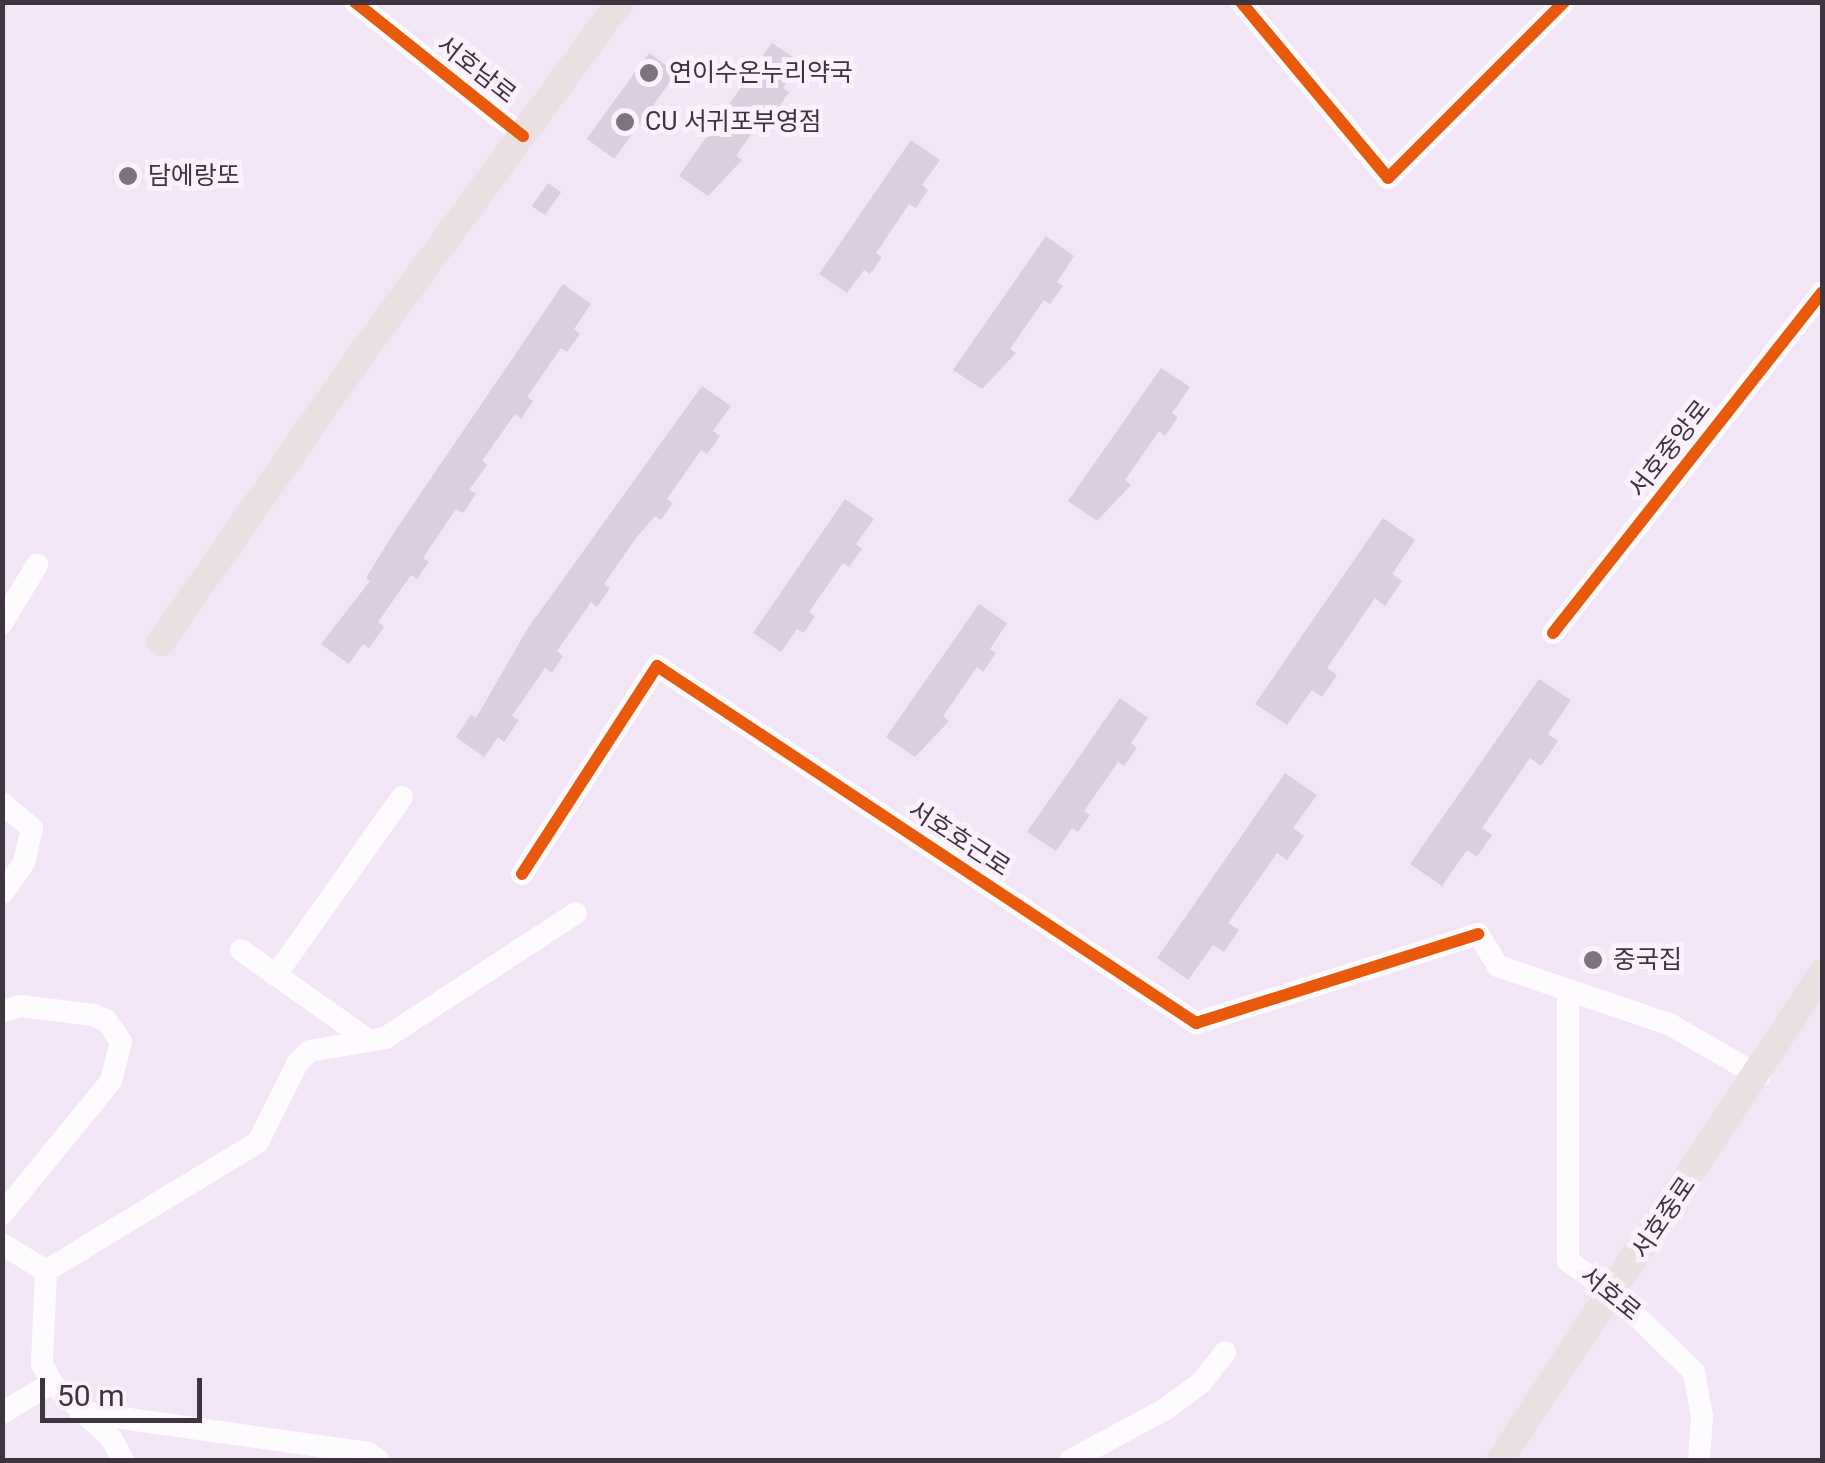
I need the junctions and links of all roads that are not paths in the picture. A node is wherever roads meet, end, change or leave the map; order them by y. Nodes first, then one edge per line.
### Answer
1 (354, 2) edge
2 (620, 2) edge
3 (1241, 2) edge
4 (1564, 2) edge
5 (523, 136) junction
6 (1822, 292) edge
7 (37, 565) dead end
8 (2, 623) edge
9 (1553, 633) dead end
10 (161, 642) dead end
11 (402, 797) dead end
12 (2, 802) edge
13 (522, 874) dead end
14 (2, 894) edge
15 (576, 914) dead end
16 (241, 950) dead end
17 (1822, 973) edge
18 (276, 976) junction
19 (1568, 990) junction
20 (2, 1012) edge
21 (368, 1040) junction
22 (1758, 1076) junction
23 (2, 1214) edge
24 (2, 1244) edge
25 (46, 1271) junction
26 (1613, 1293) junction
27 (1225, 1352) dead end
28 (52, 1383) junction
29 (80, 1412) junction
30 (2, 1413) edge
31 (123, 1460) edge
32 (378, 1460) edge
33 (1071, 1460) edge
34 (1500, 1460) edge
35 (1699, 1460) edge

1 - 5 street, 서호남로
2 - 5 main road, 서호남로
3 - 4 street
5 - 10 main road, 서호남로
6 - 9 street, 서호중앙로
7 - 8 street
11 - 18 street
12 - 14 street
13 - 19 street, 서호호근로
15 - 21 street
16 - 18 street
17 - 22 main road, 서호중로
18 - 21 street
19 - 22 street
19 - 26 street, 서호로
20 - 23 street
21 - 25 street
22 - 26 main road, 서호중로
24 - 25 street
25 - 28 street
26 - 34 main road, 서호중로
26 - 35 street, 서호로
27 - 33 street
28 - 29 street
28 - 30 street
29 - 31 street
29 - 32 street

